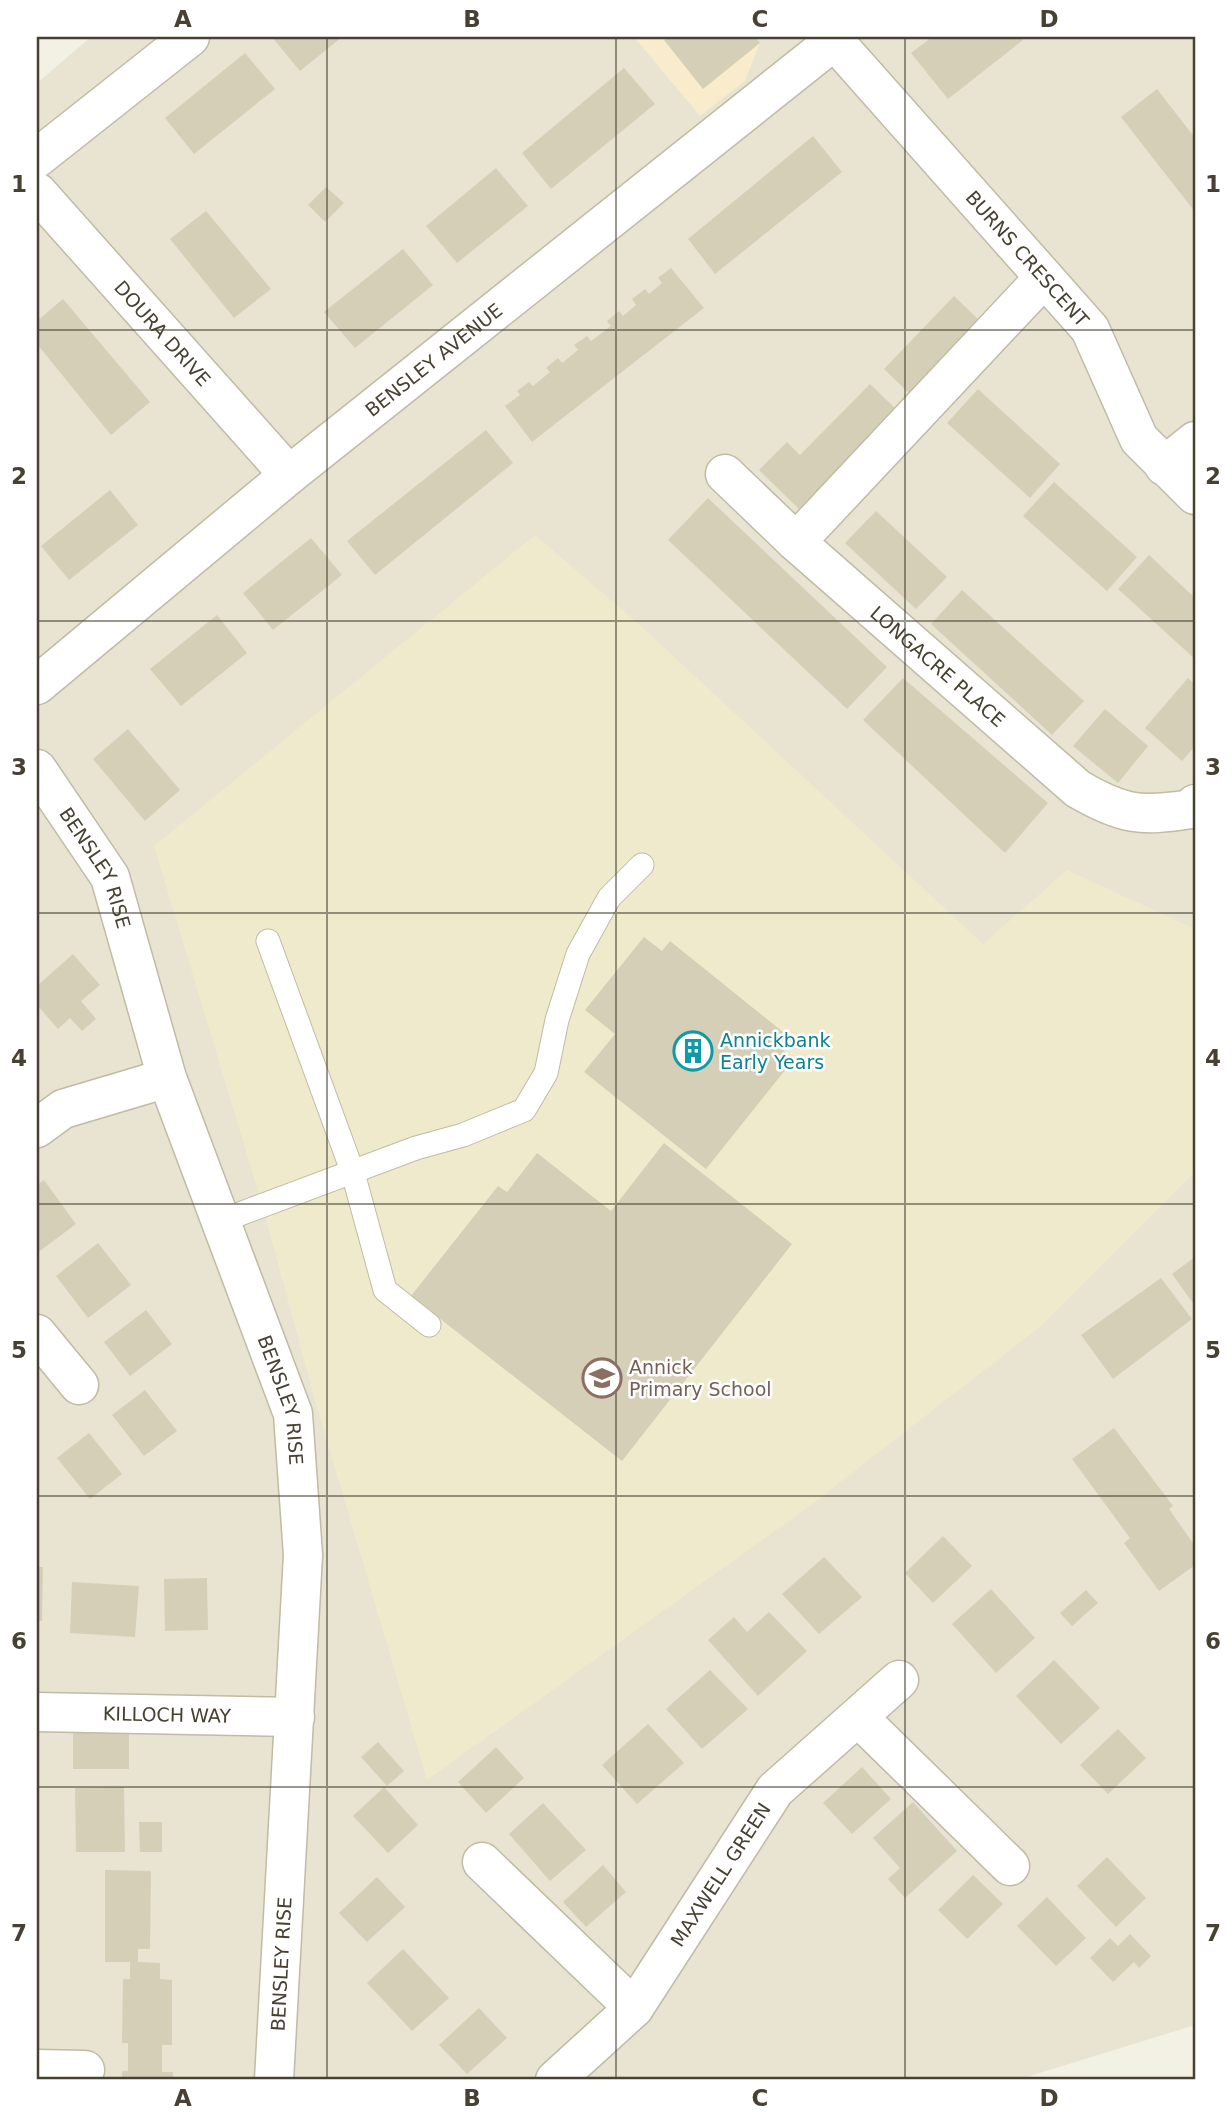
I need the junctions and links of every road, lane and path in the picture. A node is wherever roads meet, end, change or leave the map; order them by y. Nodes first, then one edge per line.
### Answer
1 (190, 37) edge
2 (835, 38) edge
3 (37, 158) edge
4 (37, 192) edge
5 (1043, 279) junction
6 (1195, 441) edge
7 (1164, 466) junction
8 (725, 474) dead end
9 (289, 475) junction
10 (1195, 495) edge
11 (796, 542) junction
12 (37, 685) edge
13 (37, 769) edge
14 (1195, 804) edge
15 (642, 865) dead end
16 (268, 941) dead end
17 (167, 1078) junction
18 (37, 1128) edge
19 (353, 1173) junction
20 (221, 1221) junction
21 (429, 1325) dead end
22 (37, 1334) edge
23 (79, 1385) dead end
24 (899, 1681) dead end
25 (37, 1712) edge
26 (295, 1717) junction
27 (858, 1717) junction
28 (482, 1862) dead end
29 (1010, 1866) dead end
30 (634, 2008) junction
31 (37, 2069) edge
32 (85, 2070) dead end
33 (274, 2080) edge
34 (555, 2080) edge

1 - 3 street
2 - 5 street, BURNS CRESCENT
2 - 9 street, BENSLEY AVENUE
4 - 9 street, DOURA DRIVE
5 - 7 street, BURNS CRESCENT
5 - 11 street
6 - 7 street
7 - 10 street, BURNS CRESCENT
8 - 11 street, LONGACRE PLACE
9 - 12 street, BENSLEY AVENUE
11 - 14 street, LONGACRE PLACE
13 - 17 street, BENSLEY RISE
15 - 19 lane
16 - 19 lane
17 - 18 street
17 - 20 street, BENSLEY RISE
19 - 20 lane
19 - 21 lane
20 - 26 street, BENSLEY RISE
22 - 23 street
24 - 27 street, MAXWELL GREEN
25 - 26 street, KILLOCH WAY
26 - 33 street, BENSLEY RISE
27 - 29 street
27 - 30 street, MAXWELL GREEN
28 - 30 street
30 - 34 street, MAXWELL GREEN
31 - 32 street

